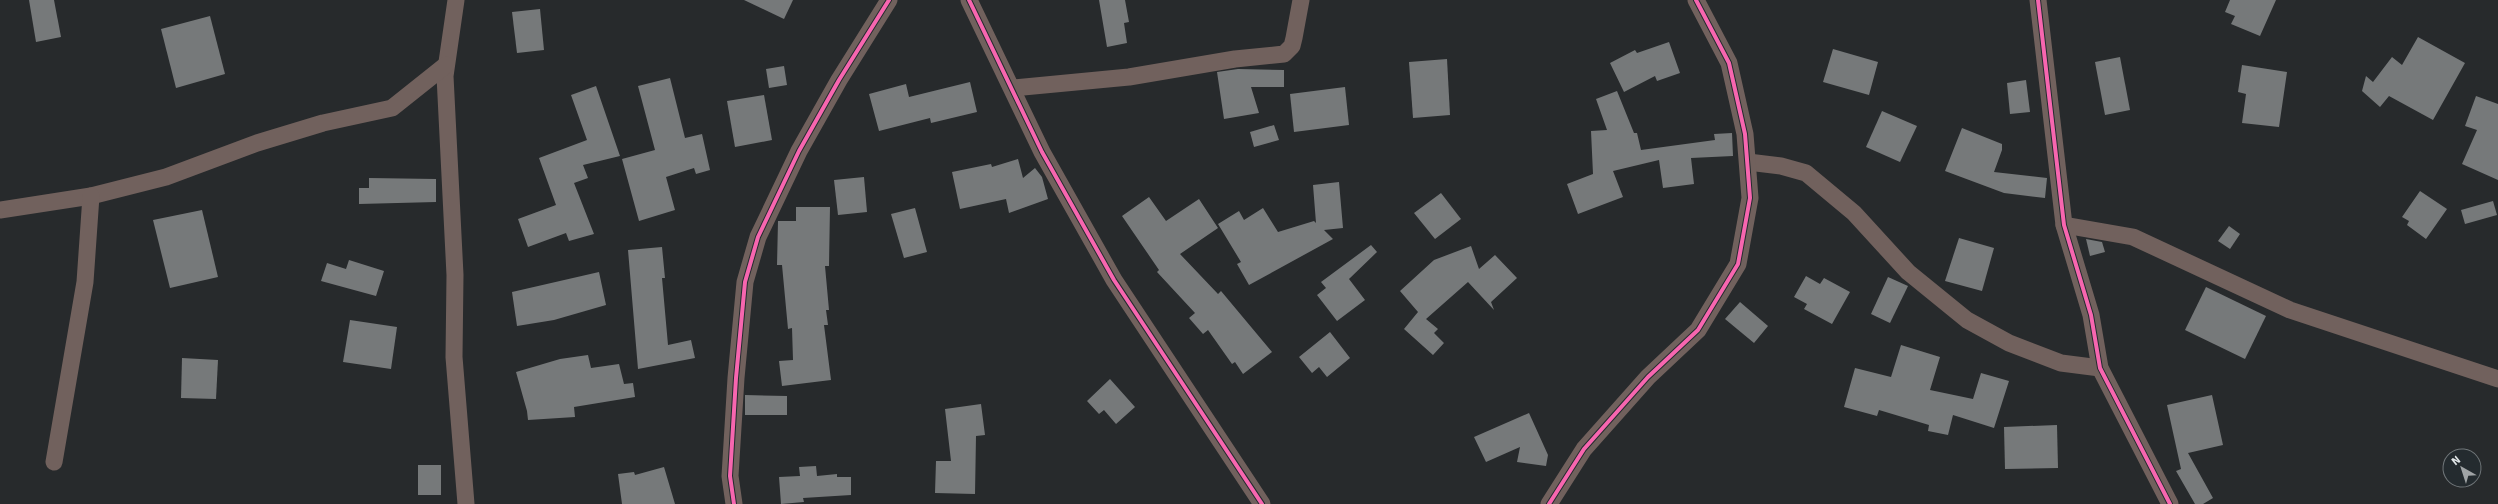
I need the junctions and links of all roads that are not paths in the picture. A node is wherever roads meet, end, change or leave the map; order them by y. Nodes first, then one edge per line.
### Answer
1 (456, 0) edge
2 (889, 0) edge
3 (969, 0) edge
4 (1301, 0) edge
5 (1696, 0) edge
6 (2038, 0) edge
7 (446, 65) junction
8 (1013, 88) junction
9 (1748, 162) junction
10 (91, 196) junction
11 (0, 210) edge
12 (2064, 225) junction
13 (2100, 368) junction
14 (2498, 380) edge
15 (54, 462) dead end
16 (466, 504) edge
17 (734, 504) edge
18 (1262, 504) edge
19 (1549, 504) edge
20 (2170, 504) edge

1 - 7 street
2 - 17 street
3 - 8 street
4 - 8 street
5 - 9 street
6 - 12 street
7 - 10 street
7 - 16 street
8 - 18 street
9 - 13 street
9 - 19 street
10 - 11 street
10 - 15 street
12 - 13 street
12 - 14 street
13 - 20 street

